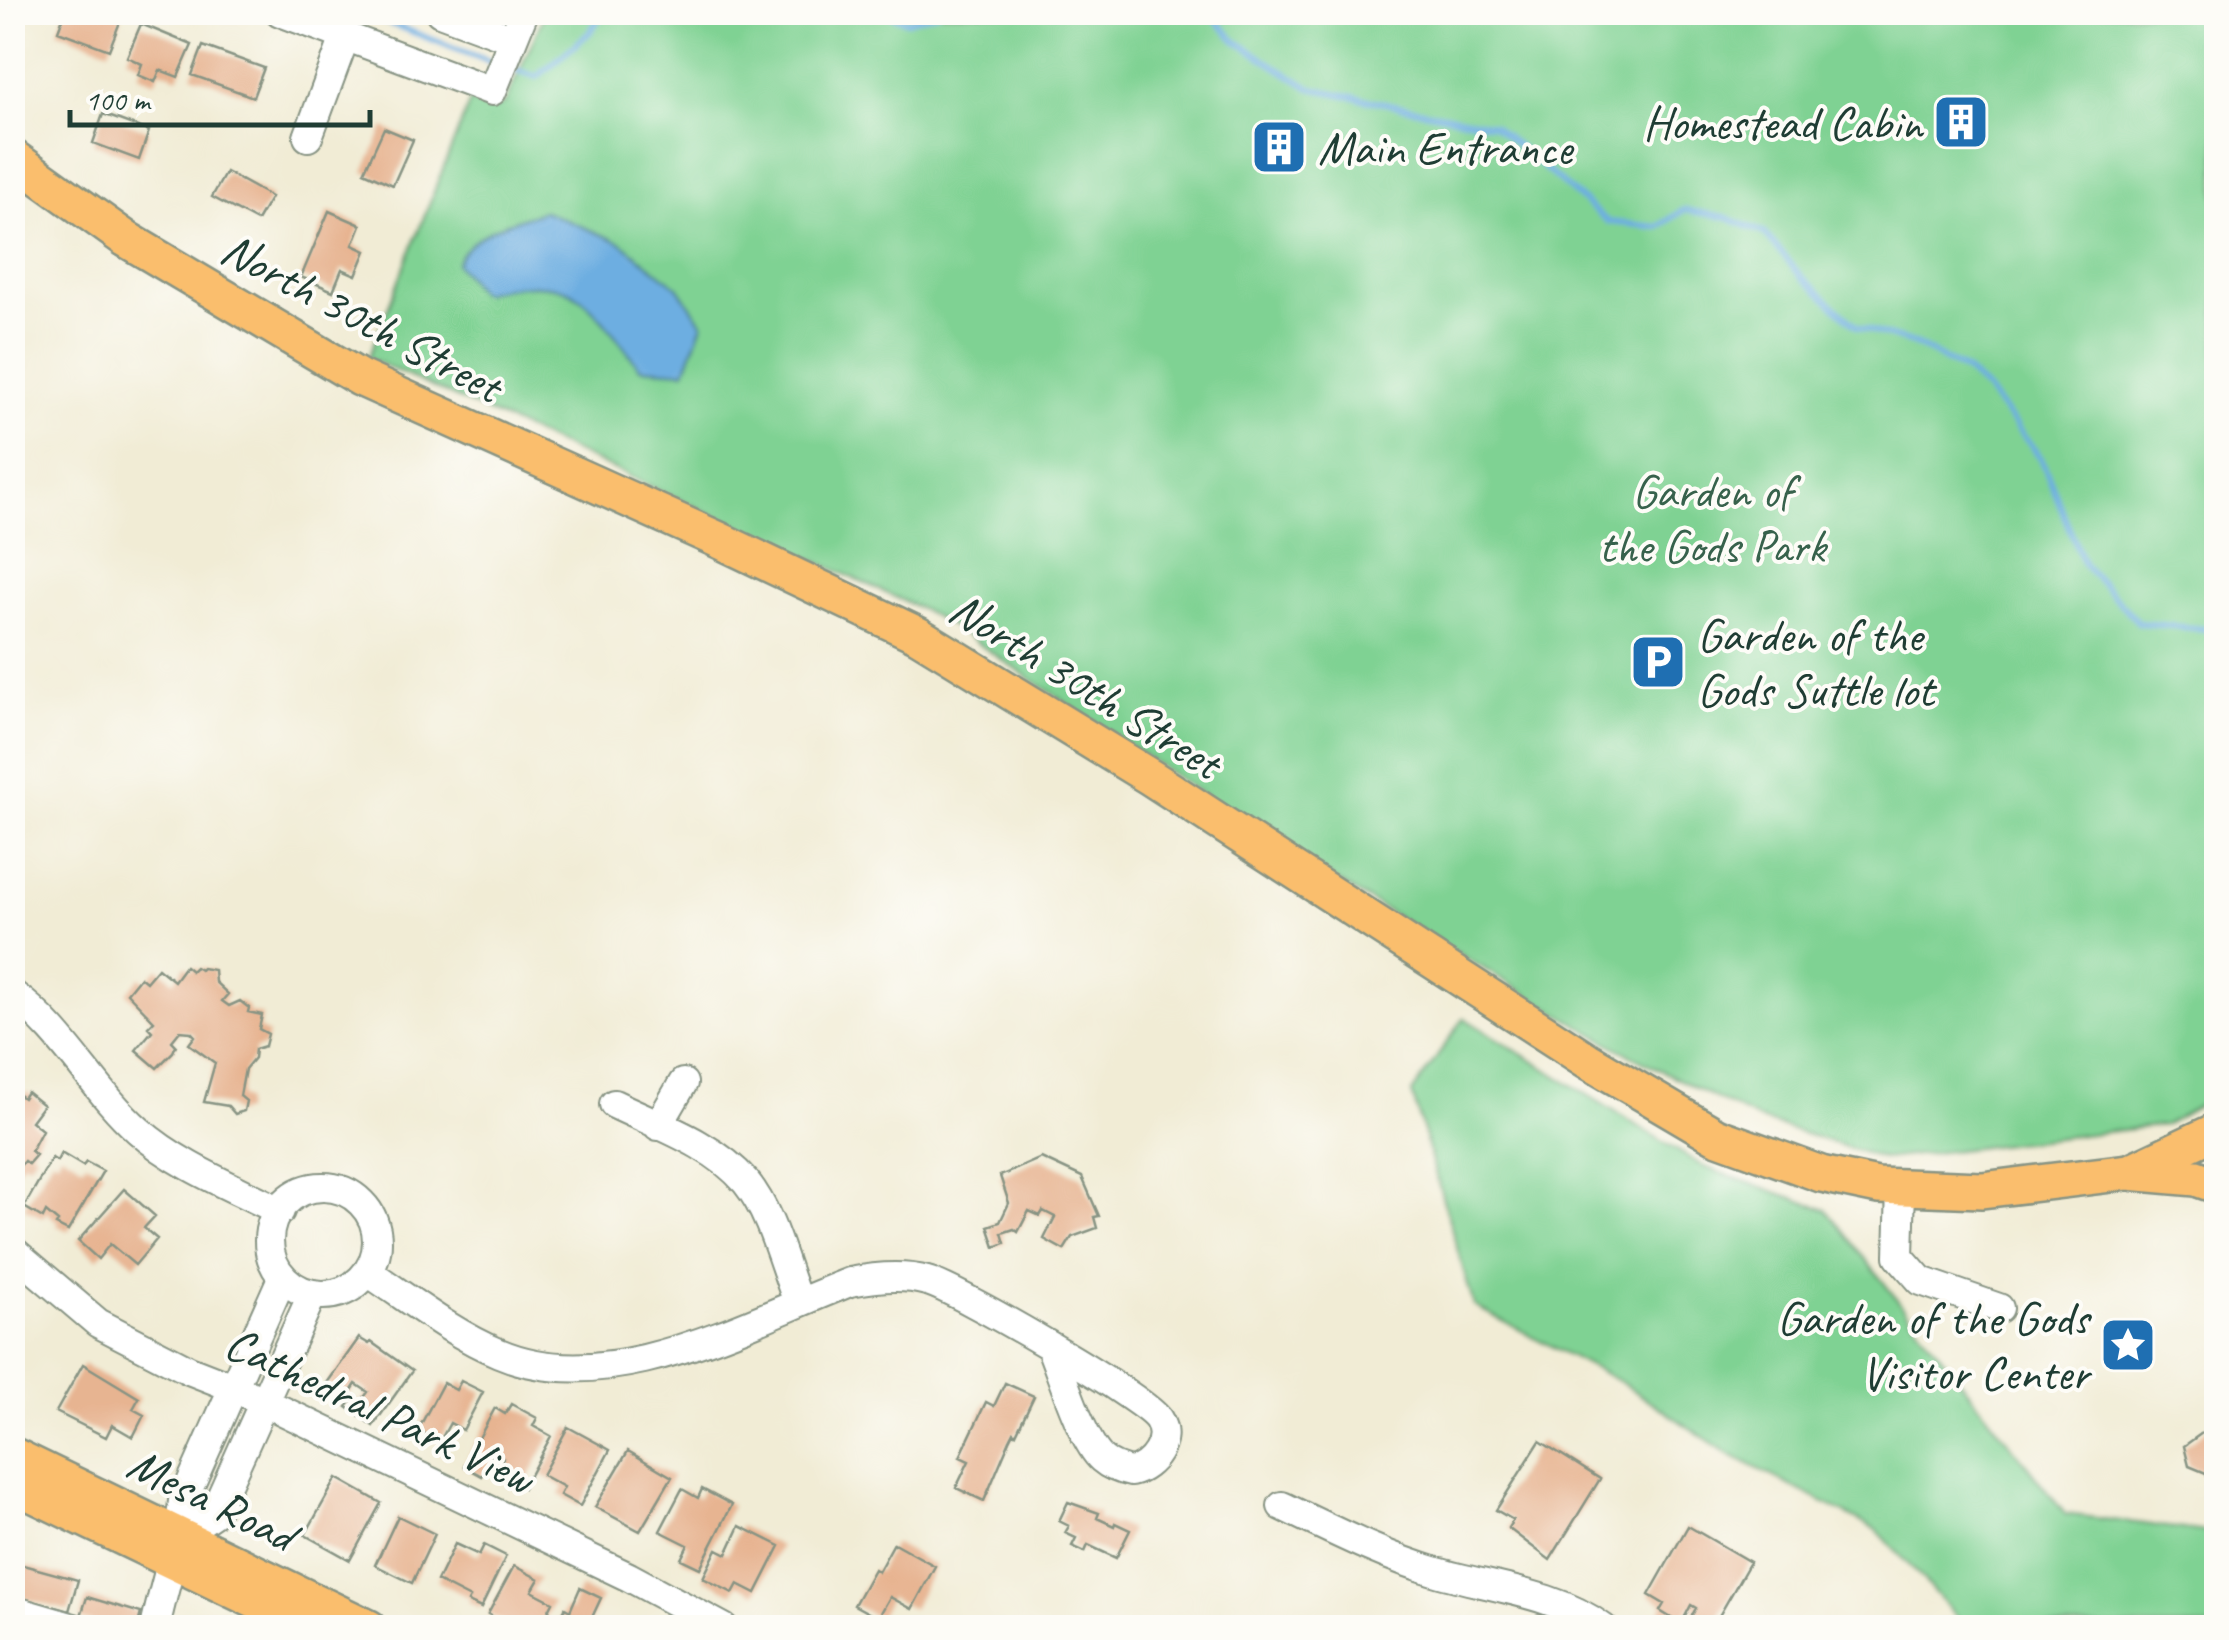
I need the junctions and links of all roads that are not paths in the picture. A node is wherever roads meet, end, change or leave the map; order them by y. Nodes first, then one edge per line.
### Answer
1 (280, 12) edge
2 (440, 12) edge
3 (519, 26) edge
4 (345, 37) junction
5 (308, 138) dead end
6 (12, 157) edge
7 (12, 994) edge
8 (683, 1083) dead end
9 (614, 1104) dead end
10 (658, 1126) junction
11 (2216, 1131) edge
12 (2128, 1172) junction
13 (2216, 1184) edge
14 (1901, 1188) junction
15 (280, 1211) junction
16 (12, 1250) edge
17 (368, 1272) junction
18 (282, 1278) junction
19 (312, 1295) junction
20 (798, 1302) junction
21 (1998, 1308) dead end
22 (1051, 1348) junction
23 (235, 1388) junction
24 (265, 1404) junction
25 (204, 1453) junction
26 (12, 1455) edge
27 (237, 1467) junction
28 (12, 1484) edge
29 (1282, 1506) dead end
30 (175, 1548) junction
31 (12, 1610) edge
32 (74, 1628) edge
33 (155, 1628) edge
34 (312, 1628) edge
35 (369, 1628) edge
36 (724, 1628) edge
37 (1603, 1628) edge

1 - 4 street
2 - 3 street
3 - 4 street
4 - 5 street
6 - 14 main road, North 30th Street
7 - 15 street
8 - 10 street
9 - 10 street
10 - 20 street
11 - 12 main road, North 30th Street
12 - 13 main road, North 30th Street
12 - 14 main road, North 30th Street
14 - 21 street
15 - 17 street
15 - 18 street
16 - 23 street, Cathedral Park View
17 - 19 street
17 - 20 street
18 - 19 street
18 - 23 street
19 - 24 street
20 - 22 street
22 - 22 street
23 - 24 street, Cathedral Park View
23 - 25 street
24 - 27 street
24 - 36 street, Cathedral Park View
25 - 27 street
25 - 30 street
26 - 30 main road, Mesa Road
27 - 30 street
28 - 30 main road, Mesa Road
29 - 37 street
30 - 33 street
30 - 34 main road, Mesa Road
30 - 35 main road, Mesa Road
31 - 32 street

